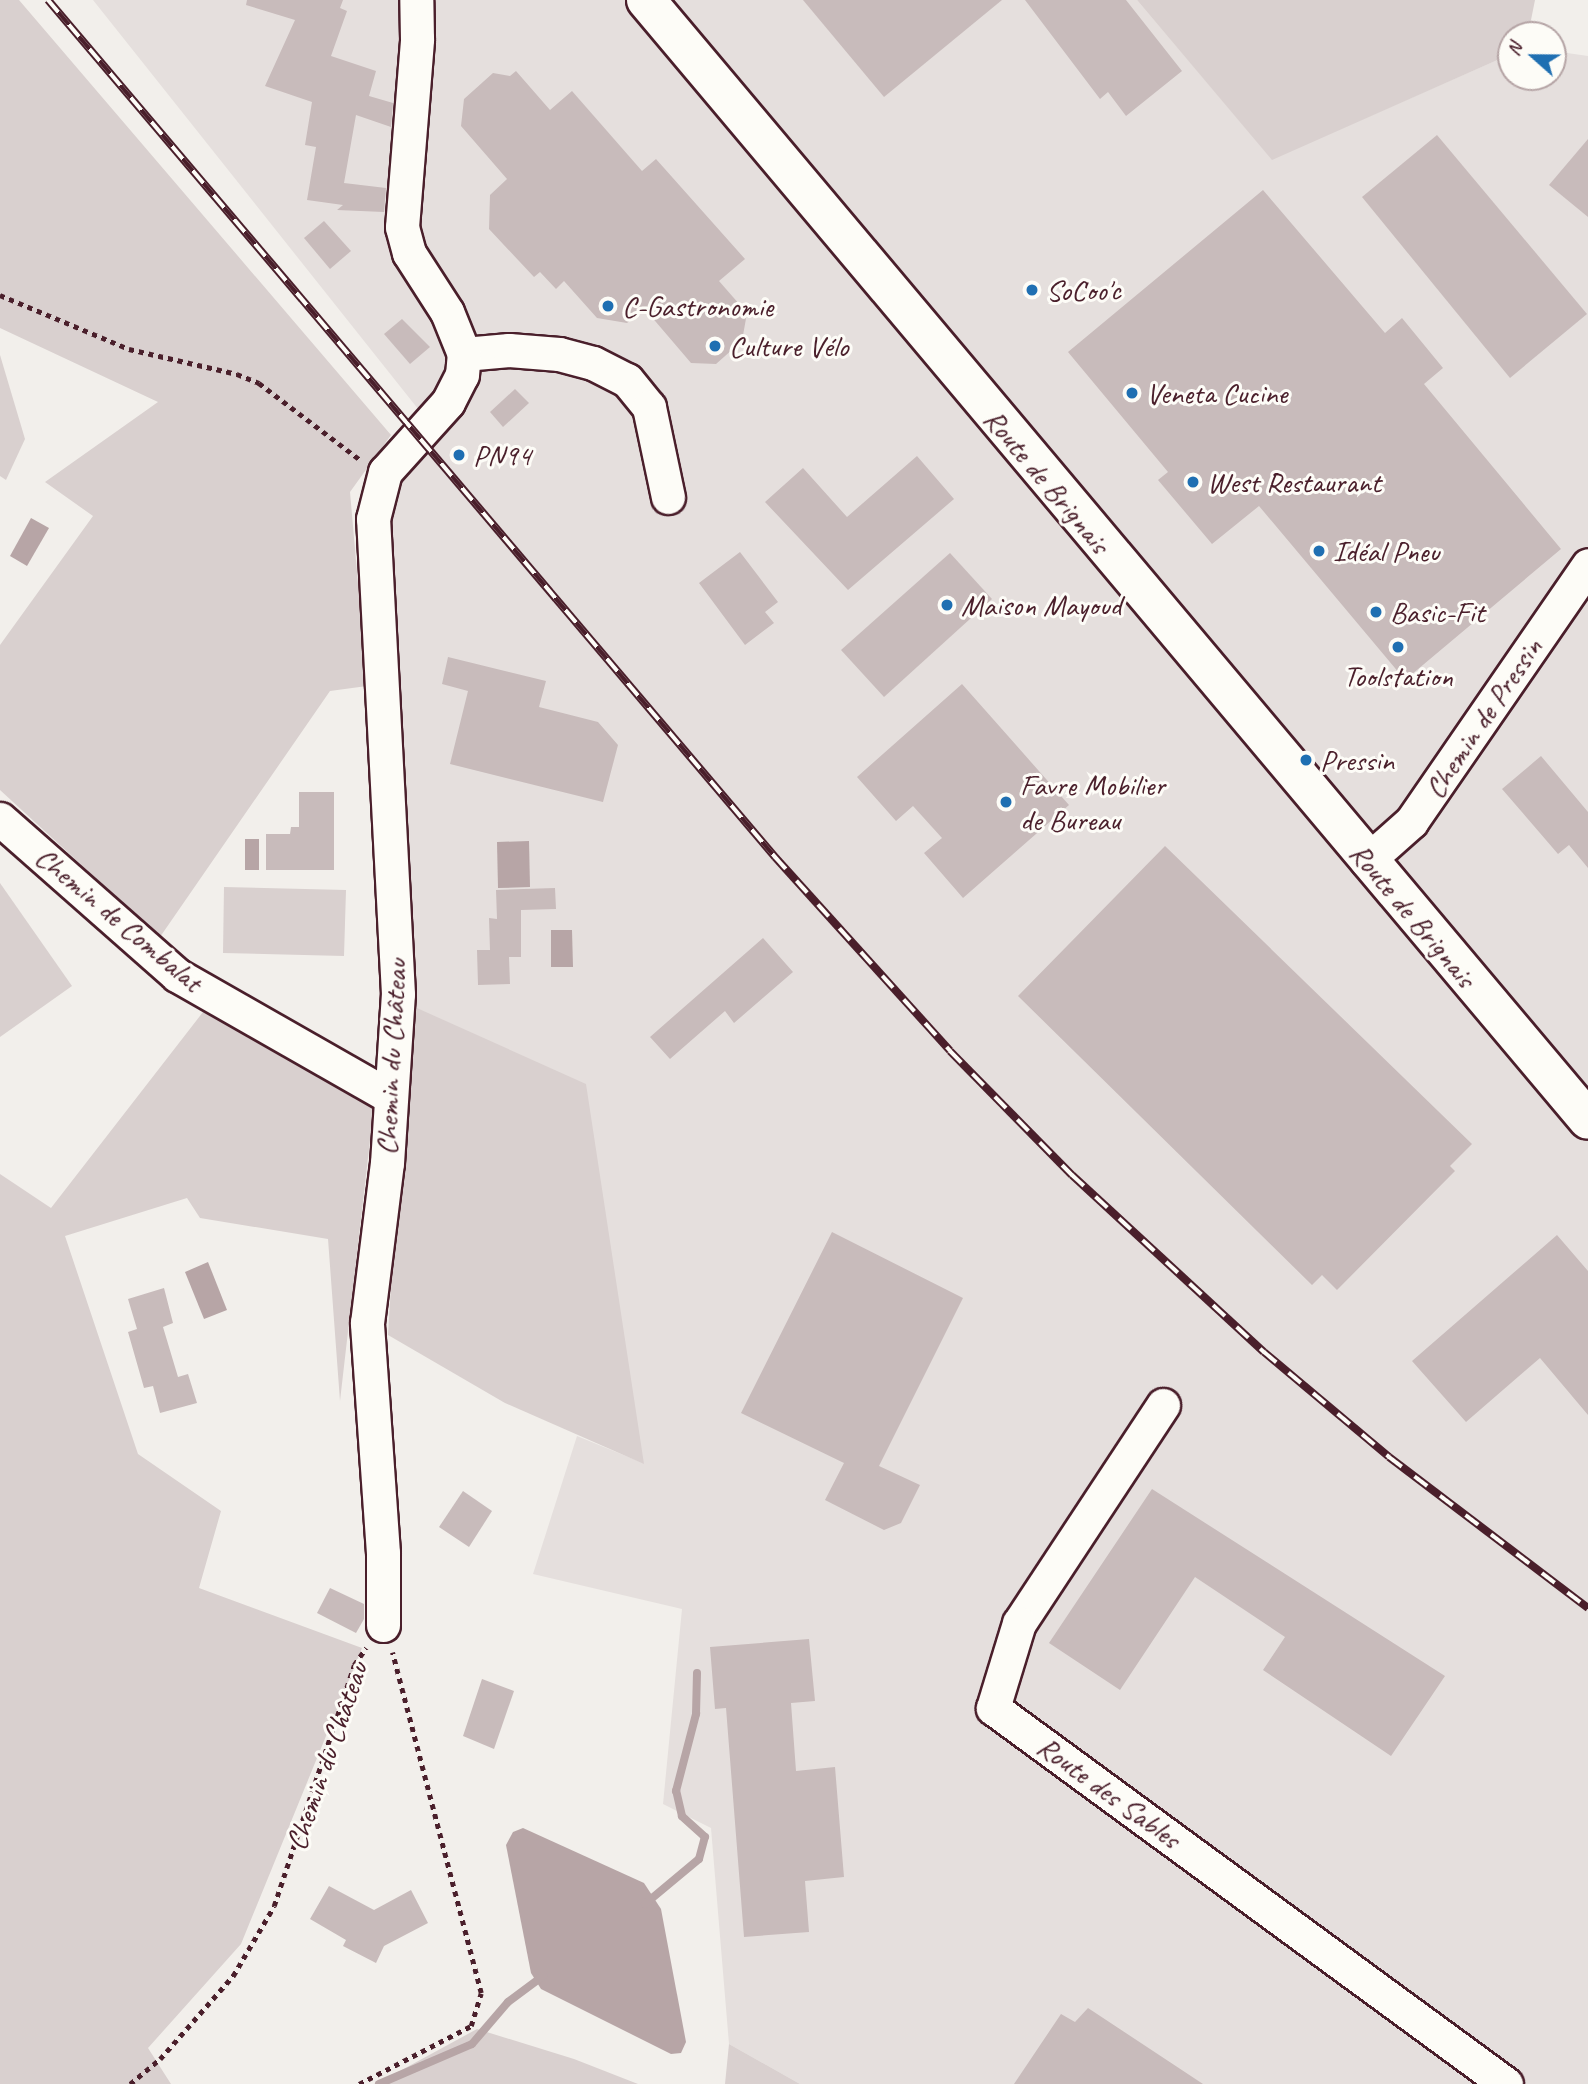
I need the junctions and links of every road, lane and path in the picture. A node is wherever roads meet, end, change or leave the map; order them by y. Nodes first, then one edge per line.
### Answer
1 (416, 0) edge
2 (646, 0) edge
3 (0, 295) edge
4 (464, 354) junction
5 (385, 472) junction
6 (668, 497) dead end
7 (1588, 565) edge
8 (0, 819) edge
9 (1367, 861) junction
10 (389, 1096) junction
11 (1588, 1120) edge
12 (1163, 1405) dead end
13 (383, 1625) junction
14 (130, 2084) edge
15 (359, 2084) edge
16 (1506, 2084) edge

1 - 4 street
2 - 9 main road, Route de Brignais
3 - 5 path
4 - 5 street, Chemin du Château
4 - 6 street
5 - 10 street, Chemin du Château
7 - 9 street, Chemin de Pressin
8 - 10 street, Chemin de Combalat
9 - 11 main road, Route de Brignais
10 - 13 street, Chemin du Château
12 - 16 street, Route des Sables
13 - 14 path, Chemin du Château
13 - 15 path

